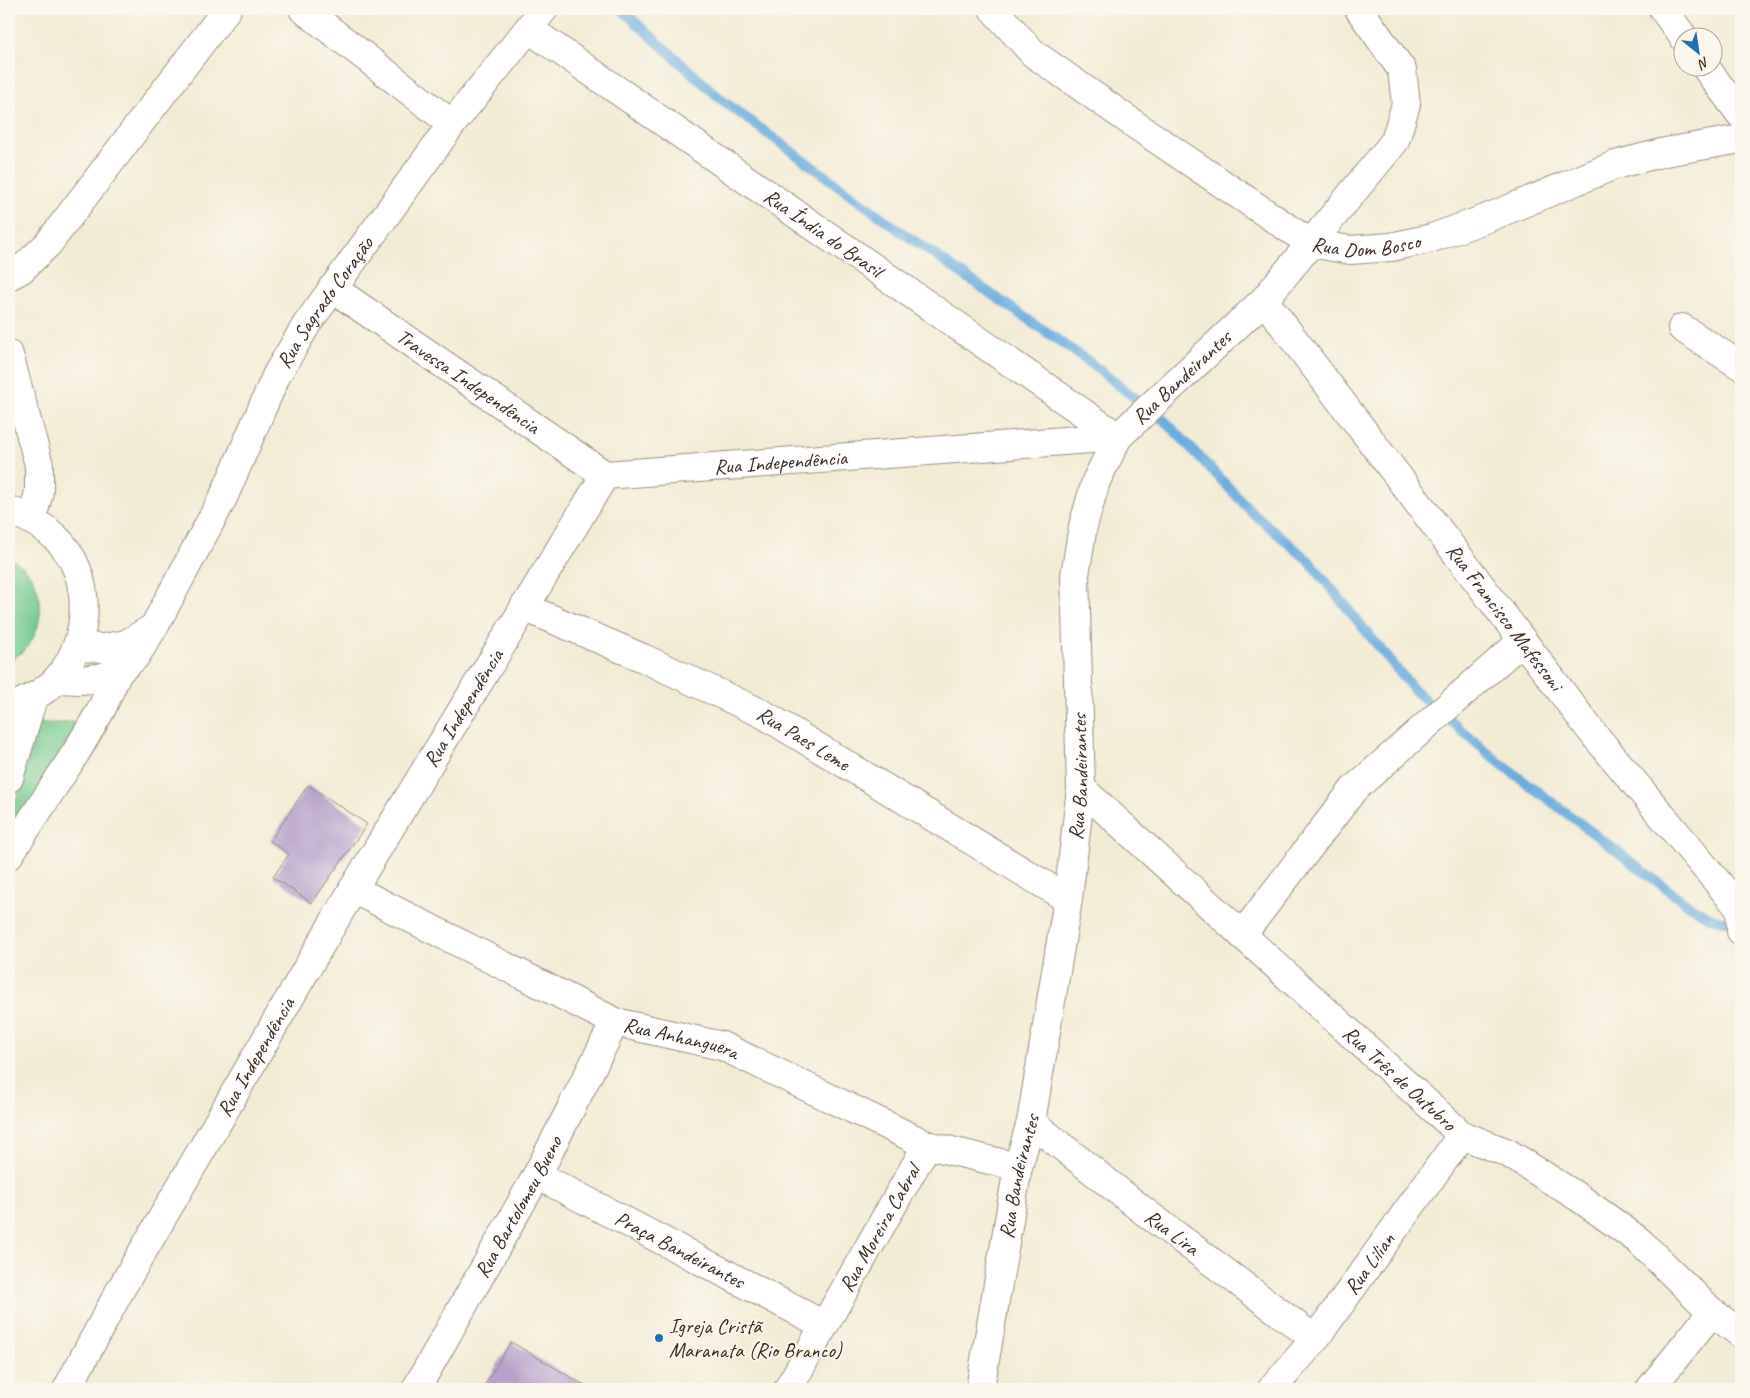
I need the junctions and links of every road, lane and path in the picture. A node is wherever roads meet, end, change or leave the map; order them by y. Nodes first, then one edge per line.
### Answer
1 (227, 9) edge
2 (303, 9) edge
3 (993, 9) edge
4 (1359, 9) edge
5 (1662, 9) edge
6 (536, 19) edge
7 (1676, 28) edge
8 (1714, 78) edge
9 (1741, 114) edge
10 (452, 124) junction
11 (1741, 139) edge
12 (1310, 243) junction
13 (9, 276) edge
14 (332, 288) junction
15 (1264, 300) junction
16 (1682, 328) dead end
17 (9, 355) edge
18 (1741, 366) edge
19 (1118, 437) junction
20 (605, 475) junction
21 (20, 515) edge
22 (524, 607) junction
23 (154, 626) junction
24 (1522, 641) junction
25 (77, 647) junction
26 (118, 672) junction
27 (57, 679) junction
28 (21, 703) edge
29 (9, 778) edge
30 (1081, 788) junction
31 (9, 855) edge
32 (354, 889) junction
33 (1068, 899) junction
34 (1741, 914) edge
35 (1242, 935) junction
36 (615, 1022) junction
37 (1031, 1122) junction
38 (1462, 1135) junction
39 (927, 1145) junction
40 (1018, 1167) junction
41 (536, 1175) junction
42 (1712, 1312) junction
43 (824, 1325) junction
44 (1741, 1334) edge
45 (1315, 1339) junction
46 (67, 1389) edge
47 (416, 1389) edge
48 (788, 1389) edge
49 (980, 1389) edge
50 (1272, 1389) edge
51 (1650, 1389) edge

1 - 13 street
2 - 10 street
3 - 12 street, Rua Dom Bosco
4 - 12 street, Rua Bandeirantes
5 - 7 street
6 - 10 street, Rua Sagrado Coração
6 - 19 street, Rua Índia do Brasil
8 - 9 street
10 - 14 street, Rua Sagrado Coração
11 - 12 street, Rua Dom Bosco
12 - 15 street, Rua Bandeirantes
14 - 20 street, Travessa Independência
14 - 23 street, Rua Sagrado Coração
15 - 19 street, Rua Bandeirantes
15 - 24 street, Rua Francisco Mafessoni
16 - 18 street
17 - 21 street
19 - 20 street, Rua Independência
19 - 30 street, Rua Bandeirantes
20 - 22 street, Rua Independência
21 - 25 street
22 - 32 street, Rua Independência
22 - 33 street, Rua Paes Leme
23 - 25 street, Rua Sagrado Coração
23 - 26 street, Rua Sagrado Coração
24 - 34 street, Rua Francisco Mafessoni
24 - 35 street
25 - 27 street
26 - 27 street, Rua Sagrado Coração
26 - 31 street
27 - 28 street
28 - 29 street
30 - 33 street, Rua Bandeirantes
30 - 35 street, Rua Três de Outubro
32 - 36 street, Rua Anhanguera
32 - 46 street, Rua Independência
33 - 37 street, Rua Bandeirantes
35 - 38 street, Rua Três de Outubro
36 - 39 street, Rua Anhanguera
36 - 41 street, Rua Bartolomeu Bueno
37 - 40 street, Rua Bandeirantes
37 - 45 street, Rua Lira
38 - 42 street, Rua Três de Outubro
38 - 45 street, Rua Lilian
39 - 40 street, Rua Anhanguera
39 - 43 street, Rua Moreira Cabral
40 - 49 street, Rua Bandeirantes
41 - 43 street, Praça Bandeirantes
41 - 47 street, Rua Bartolomeu Bueno
42 - 44 street, Rua Três de Outubro
42 - 51 street
43 - 48 street, Rua Moreira Cabral
45 - 50 street, Rua Lilian

